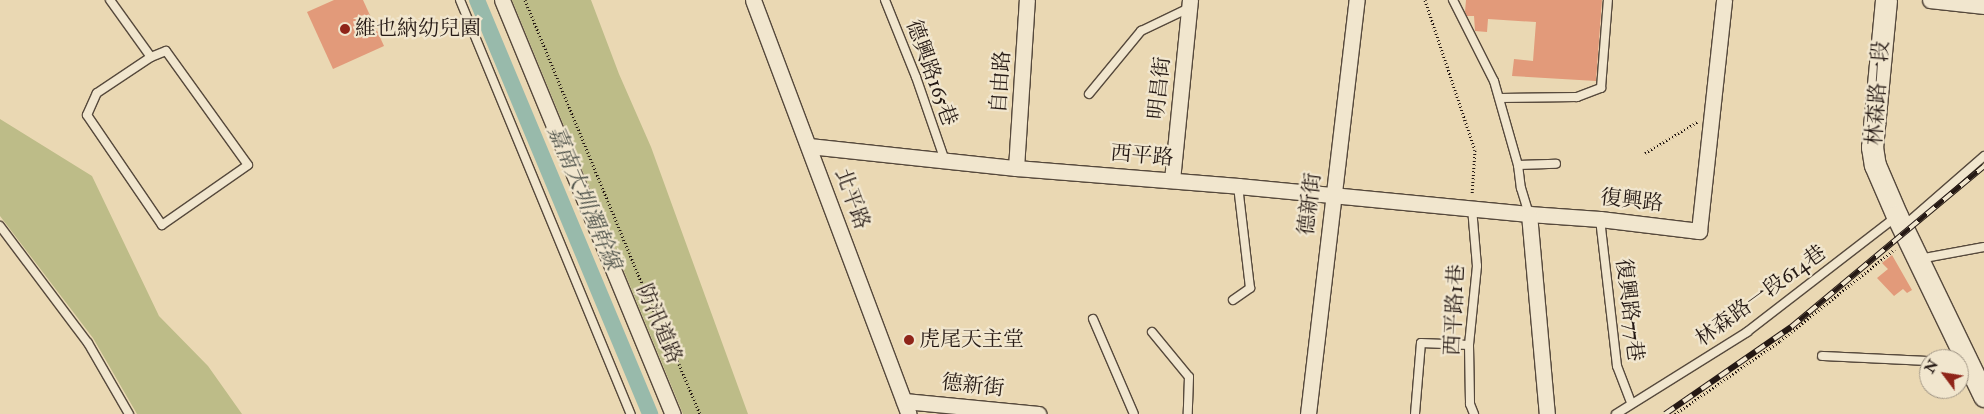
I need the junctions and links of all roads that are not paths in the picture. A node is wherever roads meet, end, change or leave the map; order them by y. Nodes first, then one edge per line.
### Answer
1 (110, 0) edge
2 (460, 0) edge
3 (502, 0) edge
4 (753, 0) edge
5 (885, 0) edge
6 (1027, 0) edge
7 (1357, 0) edge
8 (1453, 0) edge
9 (1608, 0) edge
10 (1724, 0) edge
11 (1886, 0) edge
12 (1930, 0) edge
13 (1190, 4) edge
14 (1984, 6) edge
15 (151, 57) junction
16 (1089, 94) dead end
17 (1500, 98) junction
18 (809, 146) junction
19 (1984, 156) edge
20 (944, 158) junction
21 (1556, 164) dead end
22 (1518, 165) junction
23 (1016, 168) junction
24 (1172, 180) junction
25 (1238, 186) junction
26 (1333, 195) junction
27 (1472, 208) junction
28 (1529, 214) junction
29 (1600, 219) junction
30 (0, 226) edge
31 (1902, 228) junction
32 (1984, 247) edge
33 (1917, 259) junction
34 (1233, 300) dead end
35 (1093, 319) dead end
36 (1152, 332) dead end
37 (1470, 345) junction
38 (1962, 349) edge
39 (1822, 356) dead end
40 (1919, 361) edge
41 (1969, 364) edge
42 (1984, 396) edge
43 (1631, 403) junction
44 (906, 408) edge
45 (130, 414) edge
46 (631, 414) edge
47 (673, 414) edge
48 (1038, 414) edge
49 (1134, 414) edge
50 (1188, 414) edge
51 (1308, 414) edge
52 (1415, 414) edge
53 (1474, 414) edge
54 (1546, 414) edge
55 (1616, 414) edge

1 - 15 lane
2 - 46 lane
3 - 47 street, 防汛道路
4 - 18 street, 北平路
5 - 20 lane, 德興路165巷
6 - 23 street, 自由路
7 - 26 street, 德新街
8 - 17 lane
9 - 17 lane
10 - 29 street, 復興路
11 - 31 main road, 林森路一段
12 - 14 street
13 - 16 lane
13 - 24 street, 明昌街
15 - 15 lane
17 - 22 lane
18 - 20 street, 西平路
18 - 44 street, 北平路
19 - 31 lane, 林森路一段614巷
20 - 23 street, 西平路
21 - 22 lane
22 - 28 lane
23 - 24 street, 西平路
24 - 25 street, 西平路
25 - 26 street, 西平路
25 - 34 lane
26 - 27 street, 西平路
26 - 51 street, 德新街
27 - 28 street, 西平路
27 - 37 lane, 西平路1巷
28 - 29 street, 復興路
28 - 54 street
29 - 43 lane, 復興路77巷
30 - 45 lane
31 - 33 main road, 林森路一段
31 - 43 lane, 林森路一段614巷
32 - 33 lane
33 - 38 main road, 林森路一段
35 - 49 lane
36 - 50 lane
37 - 52 lane
37 - 53 lane, 西平路1巷
39 - 40 lane
41 - 42 main road, 林森路一段
43 - 55 lane, 林森路一段614巷
44 - 48 street, 德新街

